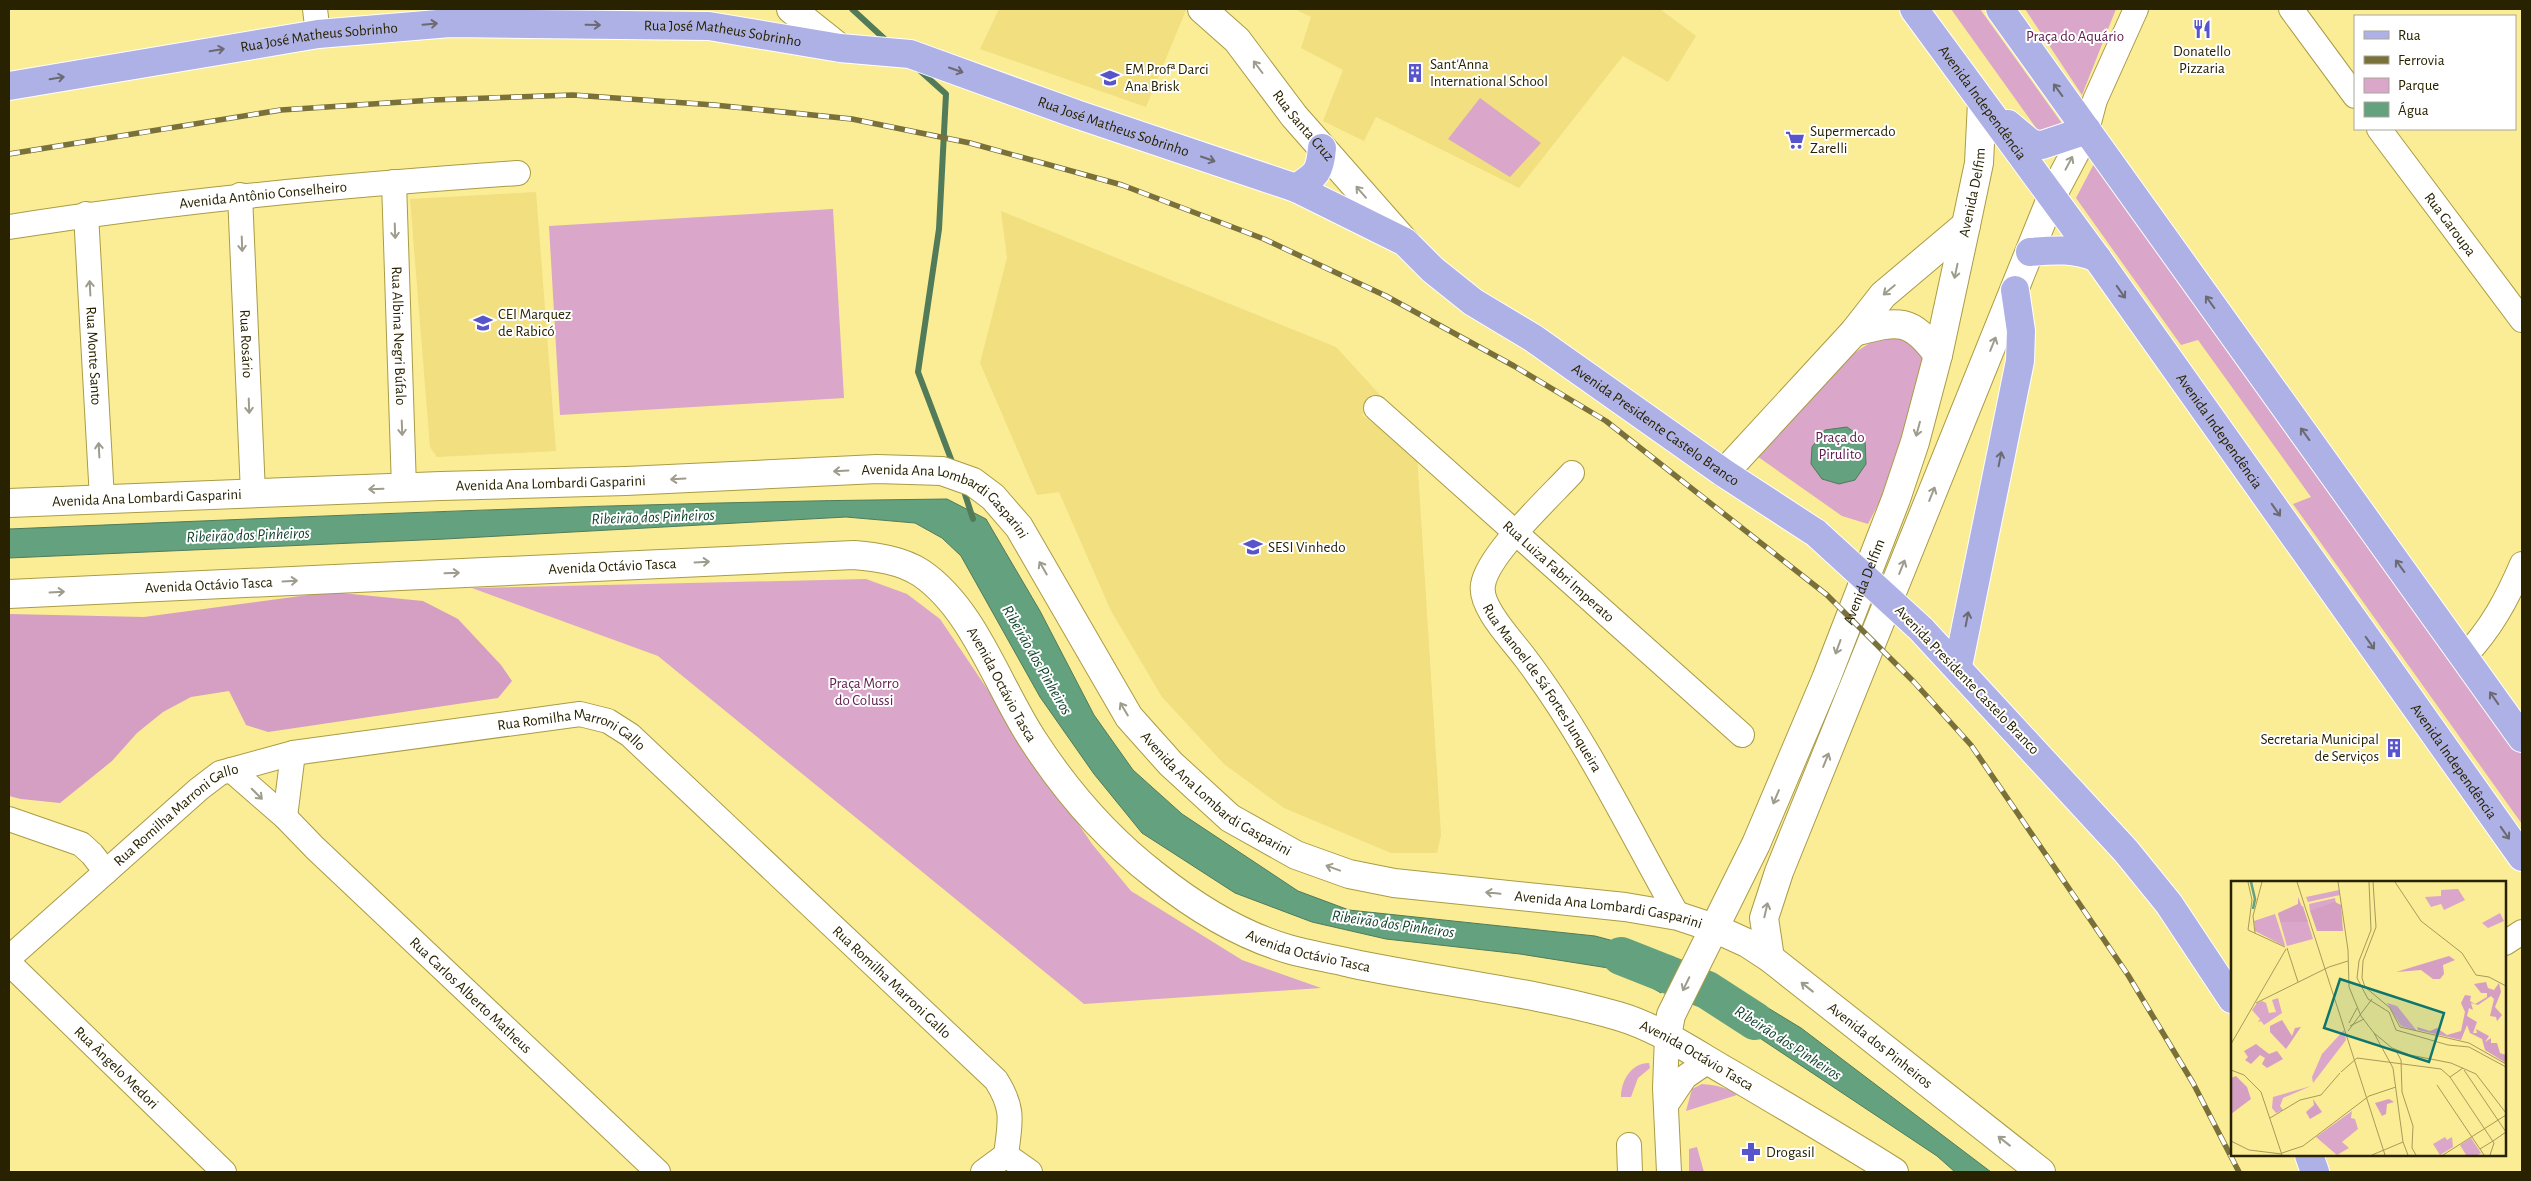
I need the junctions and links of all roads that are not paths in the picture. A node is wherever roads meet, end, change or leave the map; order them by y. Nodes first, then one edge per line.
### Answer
1 (791, 9) edge
2 (1202, 9) edge
3 (1914, 9) edge
4 (2000, 9) edge
5 (2136, 9) edge
6 (2290, 9) edge
7 (316, 21) edge
8 (840, 48) junction
9 (9, 86) edge
10 (2354, 95) edge
11 (1982, 102) junction
12 (2086, 130) junction
13 (2380, 130) edge
14 (1322, 148) junction
15 (518, 173) dead end
16 (394, 182) junction
17 (1296, 188) junction
18 (240, 195) junction
19 (2052, 196) junction
20 (86, 214) junction
21 (1966, 225) junction
22 (9, 227) edge
23 (1404, 242) junction
24 (2030, 252) junction
25 (2097, 258) junction
26 (2015, 290) junction
27 (2522, 320) edge
28 (1854, 332) junction
29 (1938, 355) junction
30 (1376, 408) dead end
31 (1572, 473) dead end
32 (1724, 473) junction
33 (404, 488) junction
34 (253, 493) junction
35 (102, 499) junction
36 (9, 503) edge
37 (1516, 533) junction
38 (2522, 564) edge
39 (9, 594) edge
40 (2464, 656) junction
41 (1958, 666) junction
42 (1742, 735) dead end
43 (2522, 738) edge
44 (292, 753) junction
45 (231, 770) junction
46 (285, 817) junction
47 (9, 819) edge
48 (2522, 857) edge
49 (106, 872) junction
50 (1678, 916) junction
51 (1714, 928) junction
52 (2522, 932) edge
53 (2506, 941) edge
54 (9, 958) edge
55 (1770, 958) junction
56 (9, 963) edge
57 (2231, 998) edge
58 (1669, 1026) junction
59 (1708, 1060) junction
60 (1666, 1106) junction
61 (1629, 1145) dead end
62 (1006, 1155) junction
63 (2309, 1156) edge
64 (224, 1172) edge
65 (658, 1172) edge
66 (983, 1172) edge
67 (1030, 1172) edge
68 (1630, 1172) edge
69 (1669, 1172) edge
70 (1894, 1172) edge
71 (2041, 1172) edge
72 (2315, 1172) edge

1 - 8 street
14 -> 2 street, Rua Santa Cruz
3 - 11 main road, Avenida Independência
12 -> 4 main road
5 - 12 street
6 - 10 street
7 -> 8 main road, Rua José Matheus Sobrinho
9 -> 7 main road, Rua José Matheus Sobrinho
8 -> 17 main road, Rua José Matheus Sobrinho
11 - 12 main road
11 - 19 main road, Avenida Independência
11 - 21 street, Avenida Delfim
19 -> 12 street, Avenida Delfim
40 -> 12 main road
13 - 27 street, Rua Garoupa
14 - 17 main road
23 -> 14 street, Rua Santa Cruz
15 - 16 street, Avenida Antônio Conselheiro
16 - 18 street, Avenida Antônio Conselheiro
16 -> 33 street, Rua Albina Negri Búfalo
17 - 23 main road, Rua José Matheus Sobrinho
18 - 20 street, Avenida Antônio Conselheiro
18 -> 34 street, Rua Rosário
19 - 24 street, Avenida Delfim
19 - 25 main road, Avenida Independência
20 - 22 street, Avenida Antônio Conselheiro
35 -> 20 street, Rua Monte Santo
21 -> 28 street
21 -> 29 street, Avenida Delfim
23 - 32 main road, Avenida Presidente Castelo Branco
24 - 25 main road
24 - 26 street, Avenida Delfim
25 -> 48 main road, Avenida Independência
41 -> 26 main road
55 -> 26 street, Avenida Delfim
28 - 29 street
28 - 32 street
29 -> 51 street, Avenida Delfim
30 - 37 street, Rua Luiza Fabri Imperato
31 - 37 street, Rua Manoel de Sá Fortes Junqueira
32 - 41 main road, Avenida Presidente Castelo Branco, bridge
33 -> 34 street, Avenida Ana Lombardi Gasparini
50 -> 33 street, Avenida Ana Lombardi Gasparini
34 - 35 street, Avenida Ana Lombardi Gasparini
35 - 36 street, Avenida Ana Lombardi Gasparini
37 - 42 street, Rua Luiza Fabri Imperato
37 - 50 street, Rua Manoel de Sá Fortes Junqueira
38 - 40 street
39 -> 58 street, Avenida Octávio Tasca
43 -> 40 main road
41 - 57 main road, Avenida Presidente Castelo Branco
44 - 45 street, Rua Romilha Marroni Gallo
44 - 46 street
44 - 62 street, Rua Romilha Marroni Gallo
45 -> 46 street, Rua Carlos Alberto Matheus
45 - 49 street, Rua Romilha Marroni Gallo
46 - 65 street, Rua Carlos Alberto Matheus
47 - 49 street
49 - 54 street, Rua Romilha Marroni Gallo
50 - 51 street, Avenida Ana Lombardi Gasparini
51 - 55 street, Avenida dos Pinheiros
51 -> 58 street, Avenida Delfim
52 - 53 street
71 -> 55 street, Avenida dos Pinheiros
56 - 64 street, Rua Ângelo Medori
58 - 59 street, Avenida Octávio Tasca
58 - 60 street
59 - 60 street
59 - 70 street, Avenida Octávio Tasca
60 - 69 street
61 - 68 street
62 - 66 street
62 - 67 street
63 - 72 main road

